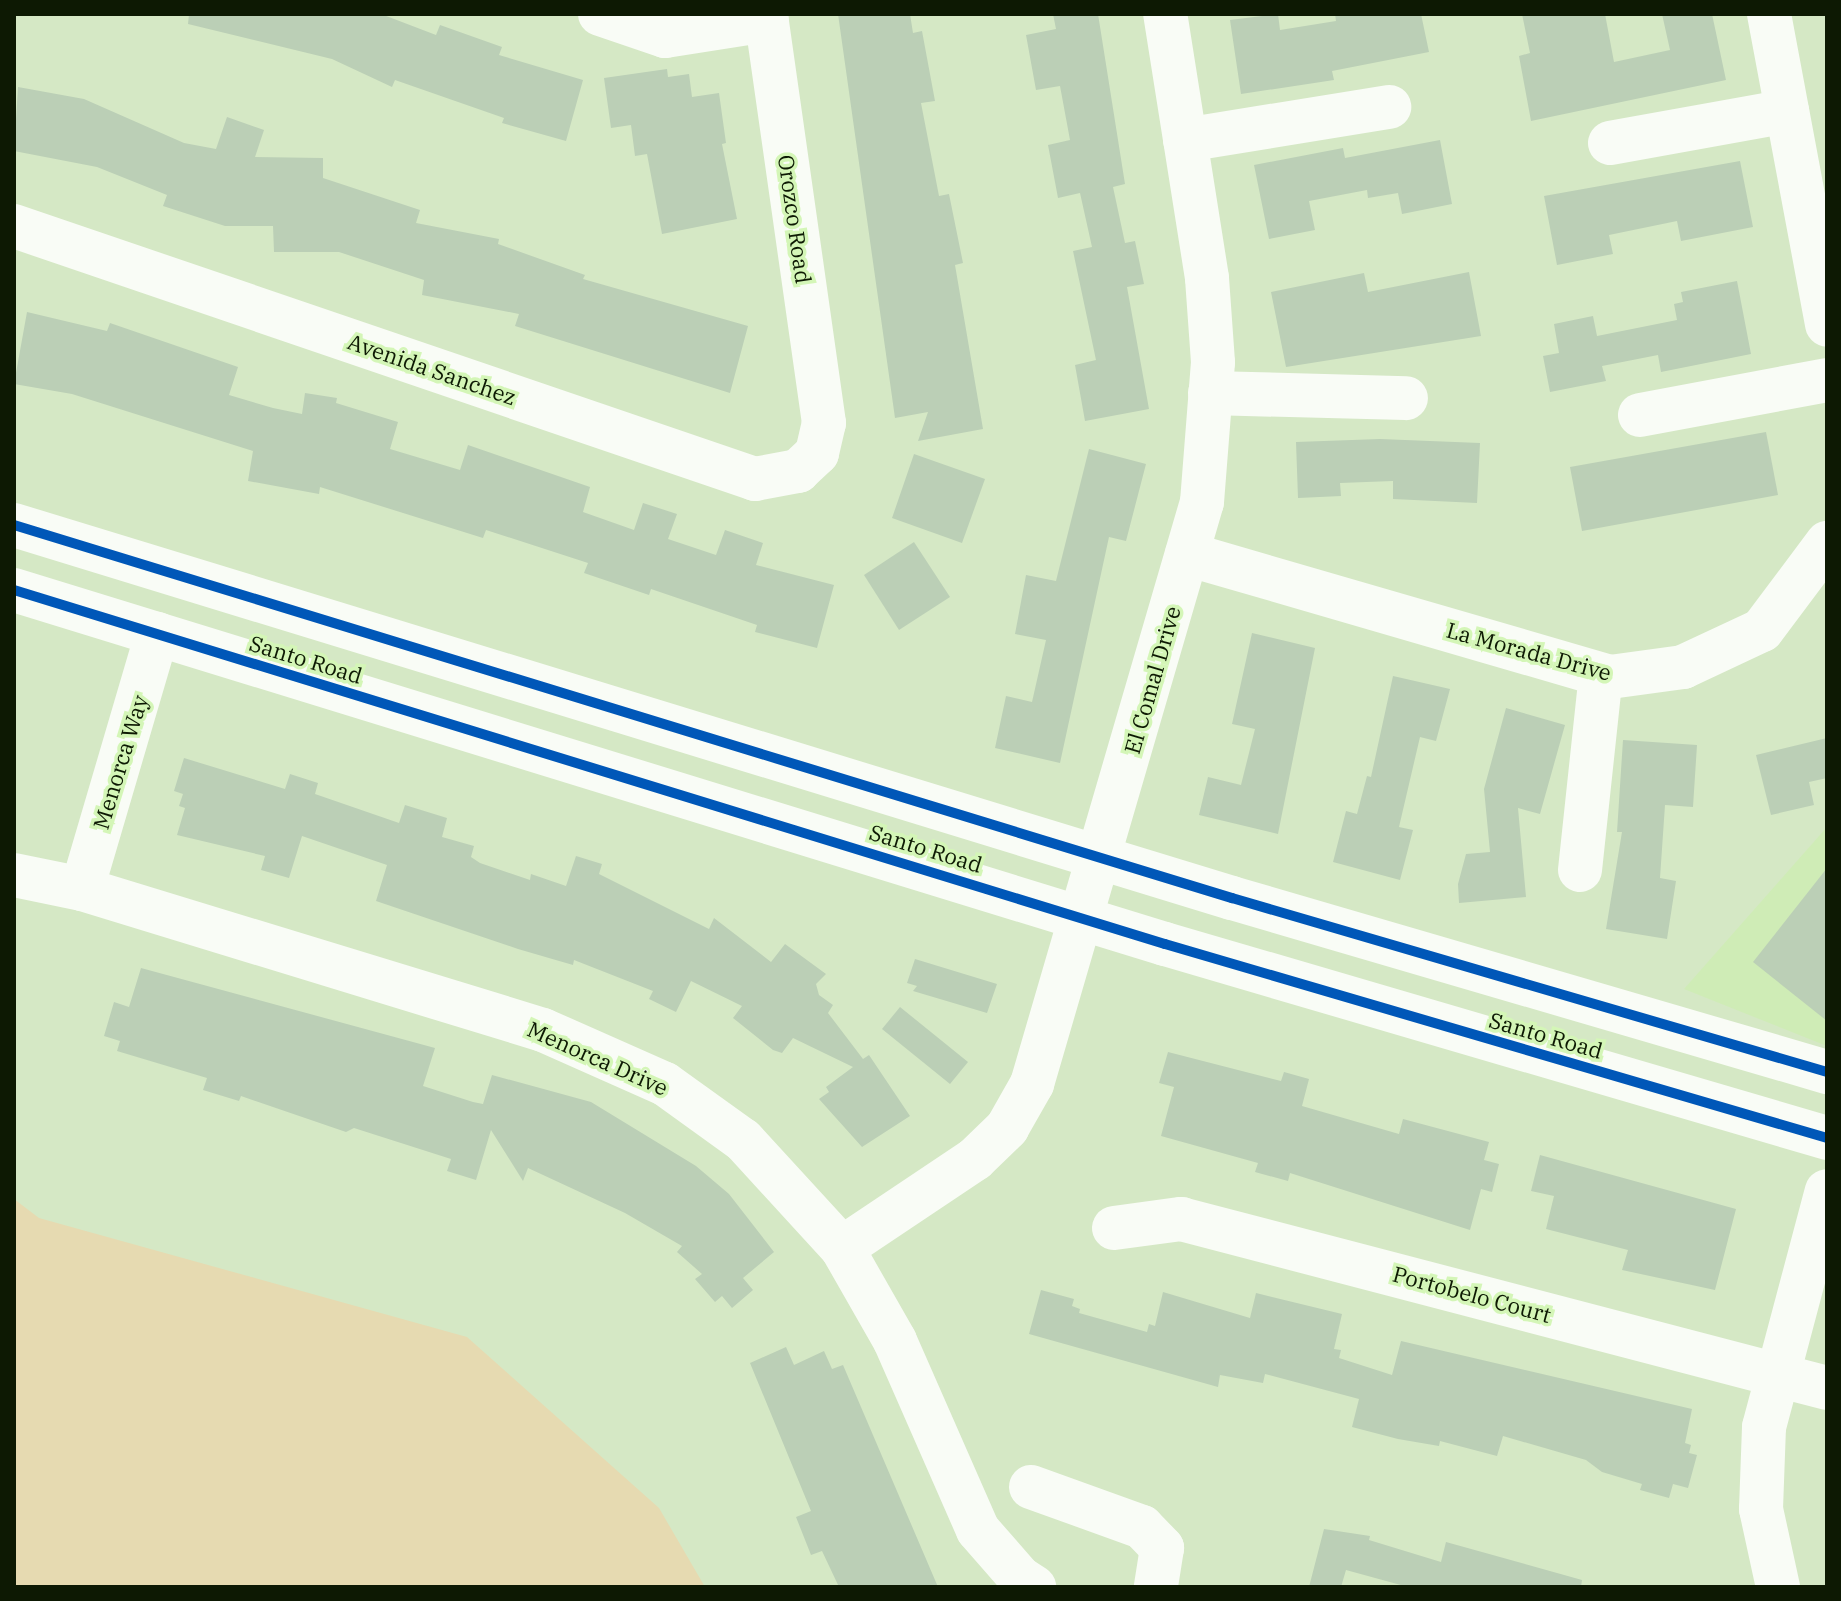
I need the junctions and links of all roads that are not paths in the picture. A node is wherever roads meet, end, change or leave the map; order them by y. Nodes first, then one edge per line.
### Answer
1 (600, 14) edge
2 (1165, 14) edge
3 (1769, 14) edge
4 (766, 17) edge
5 (1389, 107) dead end
6 (1787, 111) junction
7 (1185, 140) junction
8 (1610, 143) dead end
9 (1814, 185) edge
10 (14, 226) edge
11 (1827, 325) edge
12 (1827, 380) edge
13 (1210, 393) junction
14 (1406, 398) dead end
15 (1640, 415) dead end
16 (824, 423) joint
17 (14, 525) edge
18 (1827, 543) edge
19 (1187, 554) junction
20 (14, 590) edge
21 (157, 634) junction
22 (1601, 675) junction
23 (1099, 856) junction
24 (1580, 870) dead end
25 (14, 875) edge
26 (82, 889) junction
27 (1083, 918) junction
28 (1827, 1072) edge
29 (1827, 1138) edge
30 (1827, 1191) edge
31 (1114, 1228) dead end
32 (842, 1248) junction
33 (1776, 1375) junction
34 (1827, 1388) edge
35 (1031, 1487) dead end
36 (1034, 1587) edge
37 (1156, 1587) edge
38 (1778, 1587) edge

1 - 4 street
2 - 7 street, El Comal Drive
3 - 6 street
4 - 16 street, Orozco Road
5 - 7 street
6 - 8 street
6 - 9 street
7 - 13 street, El Comal Drive
9 - 11 street
10 - 16 street, Avenida Sanchez
12 - 15 street
13 - 14 street
13 - 19 street, El Comal Drive
17 - 23 street, Santo Road
18 - 22 street, La Morada Drive
19 - 22 street, La Morada Drive
19 - 23 street, El Comal Drive
20 - 21 street, Santo Road
21 - 26 street, Menorca Way
21 - 27 street, Santo Road
22 - 24 street
23 - 27 street, El Comal Drive
23 - 28 street, Santo Road
25 - 26 street, Menorca Drive
26 - 32 street, Menorca Drive
27 - 29 street, Santo Road
27 - 32 street, El Comal Drive
30 - 33 street
31 - 33 street, Portobelo Court
32 - 36 street, Menorca Drive
33 - 34 street, Portobelo Court
33 - 38 street
35 - 37 street

